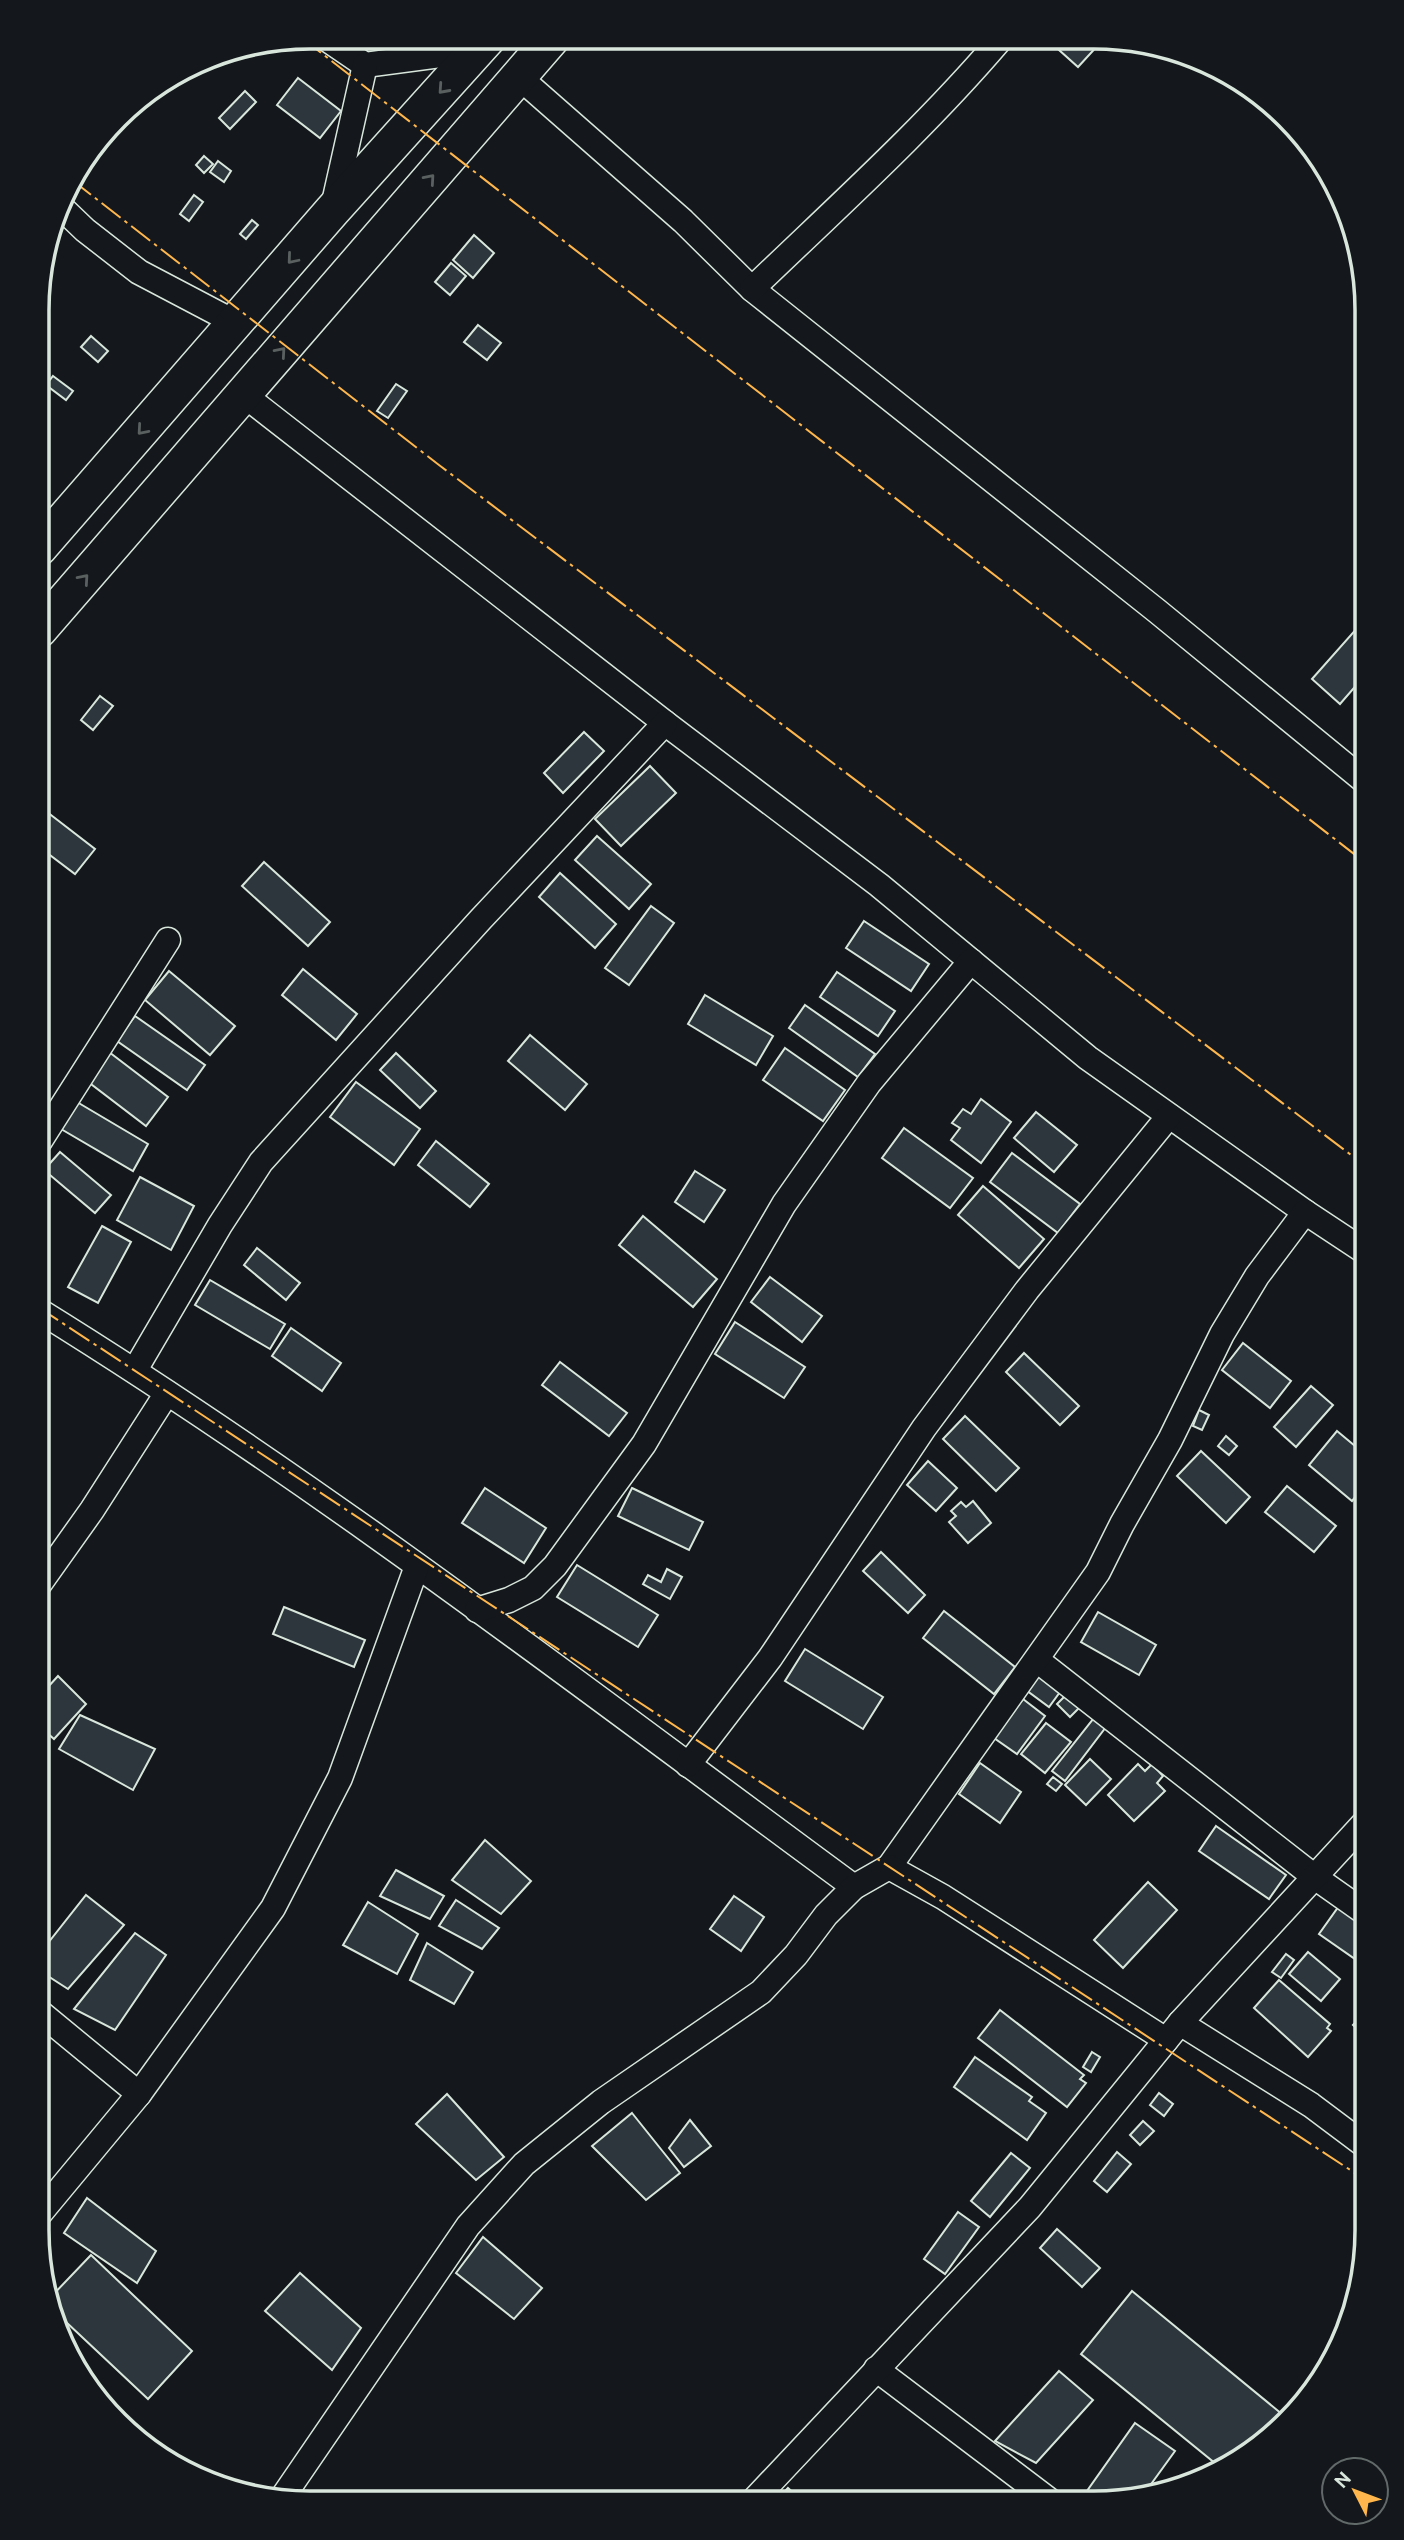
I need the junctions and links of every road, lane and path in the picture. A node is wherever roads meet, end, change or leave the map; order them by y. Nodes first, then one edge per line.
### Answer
1 (342, 49) edge
2 (455, 49) edge
3 (478, 49) edge
4 (543, 49) edge
5 (992, 49) edge
6 (365, 65) junction
7 (519, 77) junction
8 (332, 211) junction
9 (68, 213) edge
10 (752, 289) junction
11 (236, 323) junction
12 (244, 394) junction
13 (49, 537) edge
14 (49, 618) edge
15 (665, 723) junction
16 (1355, 773) edge
17 (168, 940) dead end
18 (971, 961) junction
19 (1169, 1115) junction
20 (49, 1127) edge
21 (1305, 1212) junction
22 (1355, 1243) edge
23 (49, 1317) edge
24 (135, 1370) junction
25 (167, 1392) junction
26 (417, 1566) junction
27 (49, 1569) edge
28 (477, 1610) junction
29 (1037, 1660) junction
30 (688, 1765) junction
31 (1355, 1834) edge
32 (889, 1867) junction
33 (1316, 1878) junction
34 (854, 1887) junction
35 (1355, 1906) edge
36 (49, 2020) edge
37 (1173, 2031) junction
38 (139, 2094) junction
39 (1355, 2138) edge
40 (49, 2203) edge
41 (876, 2369) junction
42 (288, 2490) edge
43 (762, 2491) edge
44 (1037, 2491) edge

1 - 6 street
2 - 6 street
3 -> 8 highway
4 - 7 highway
5 - 10 street
6 - 8 street
7 - 10 street
12 -> 7 highway
8 -> 11 highway
9 - 11 street
10 - 16 street
11 -> 13 highway
14 -> 12 highway
12 - 15 street
15 - 18 street
15 - 24 street
17 - 20 street
18 - 19 street
18 - 28 street
19 - 21 street
19 - 30 street
21 - 22 street
21 - 29 street
23 - 24 street
24 - 25 street
25 - 26 street
25 - 27 street
26 - 28 street
26 - 38 street
28 - 30 street
29 - 32 street
29 - 33 street
30 - 34 street
31 - 33 street
32 - 34 street
32 - 37 street
33 - 35 street
33 - 37 street
34 - 42 street
36 - 38 street
37 - 39 street
37 - 41 street
38 - 40 street
41 - 43 street
41 - 44 street

